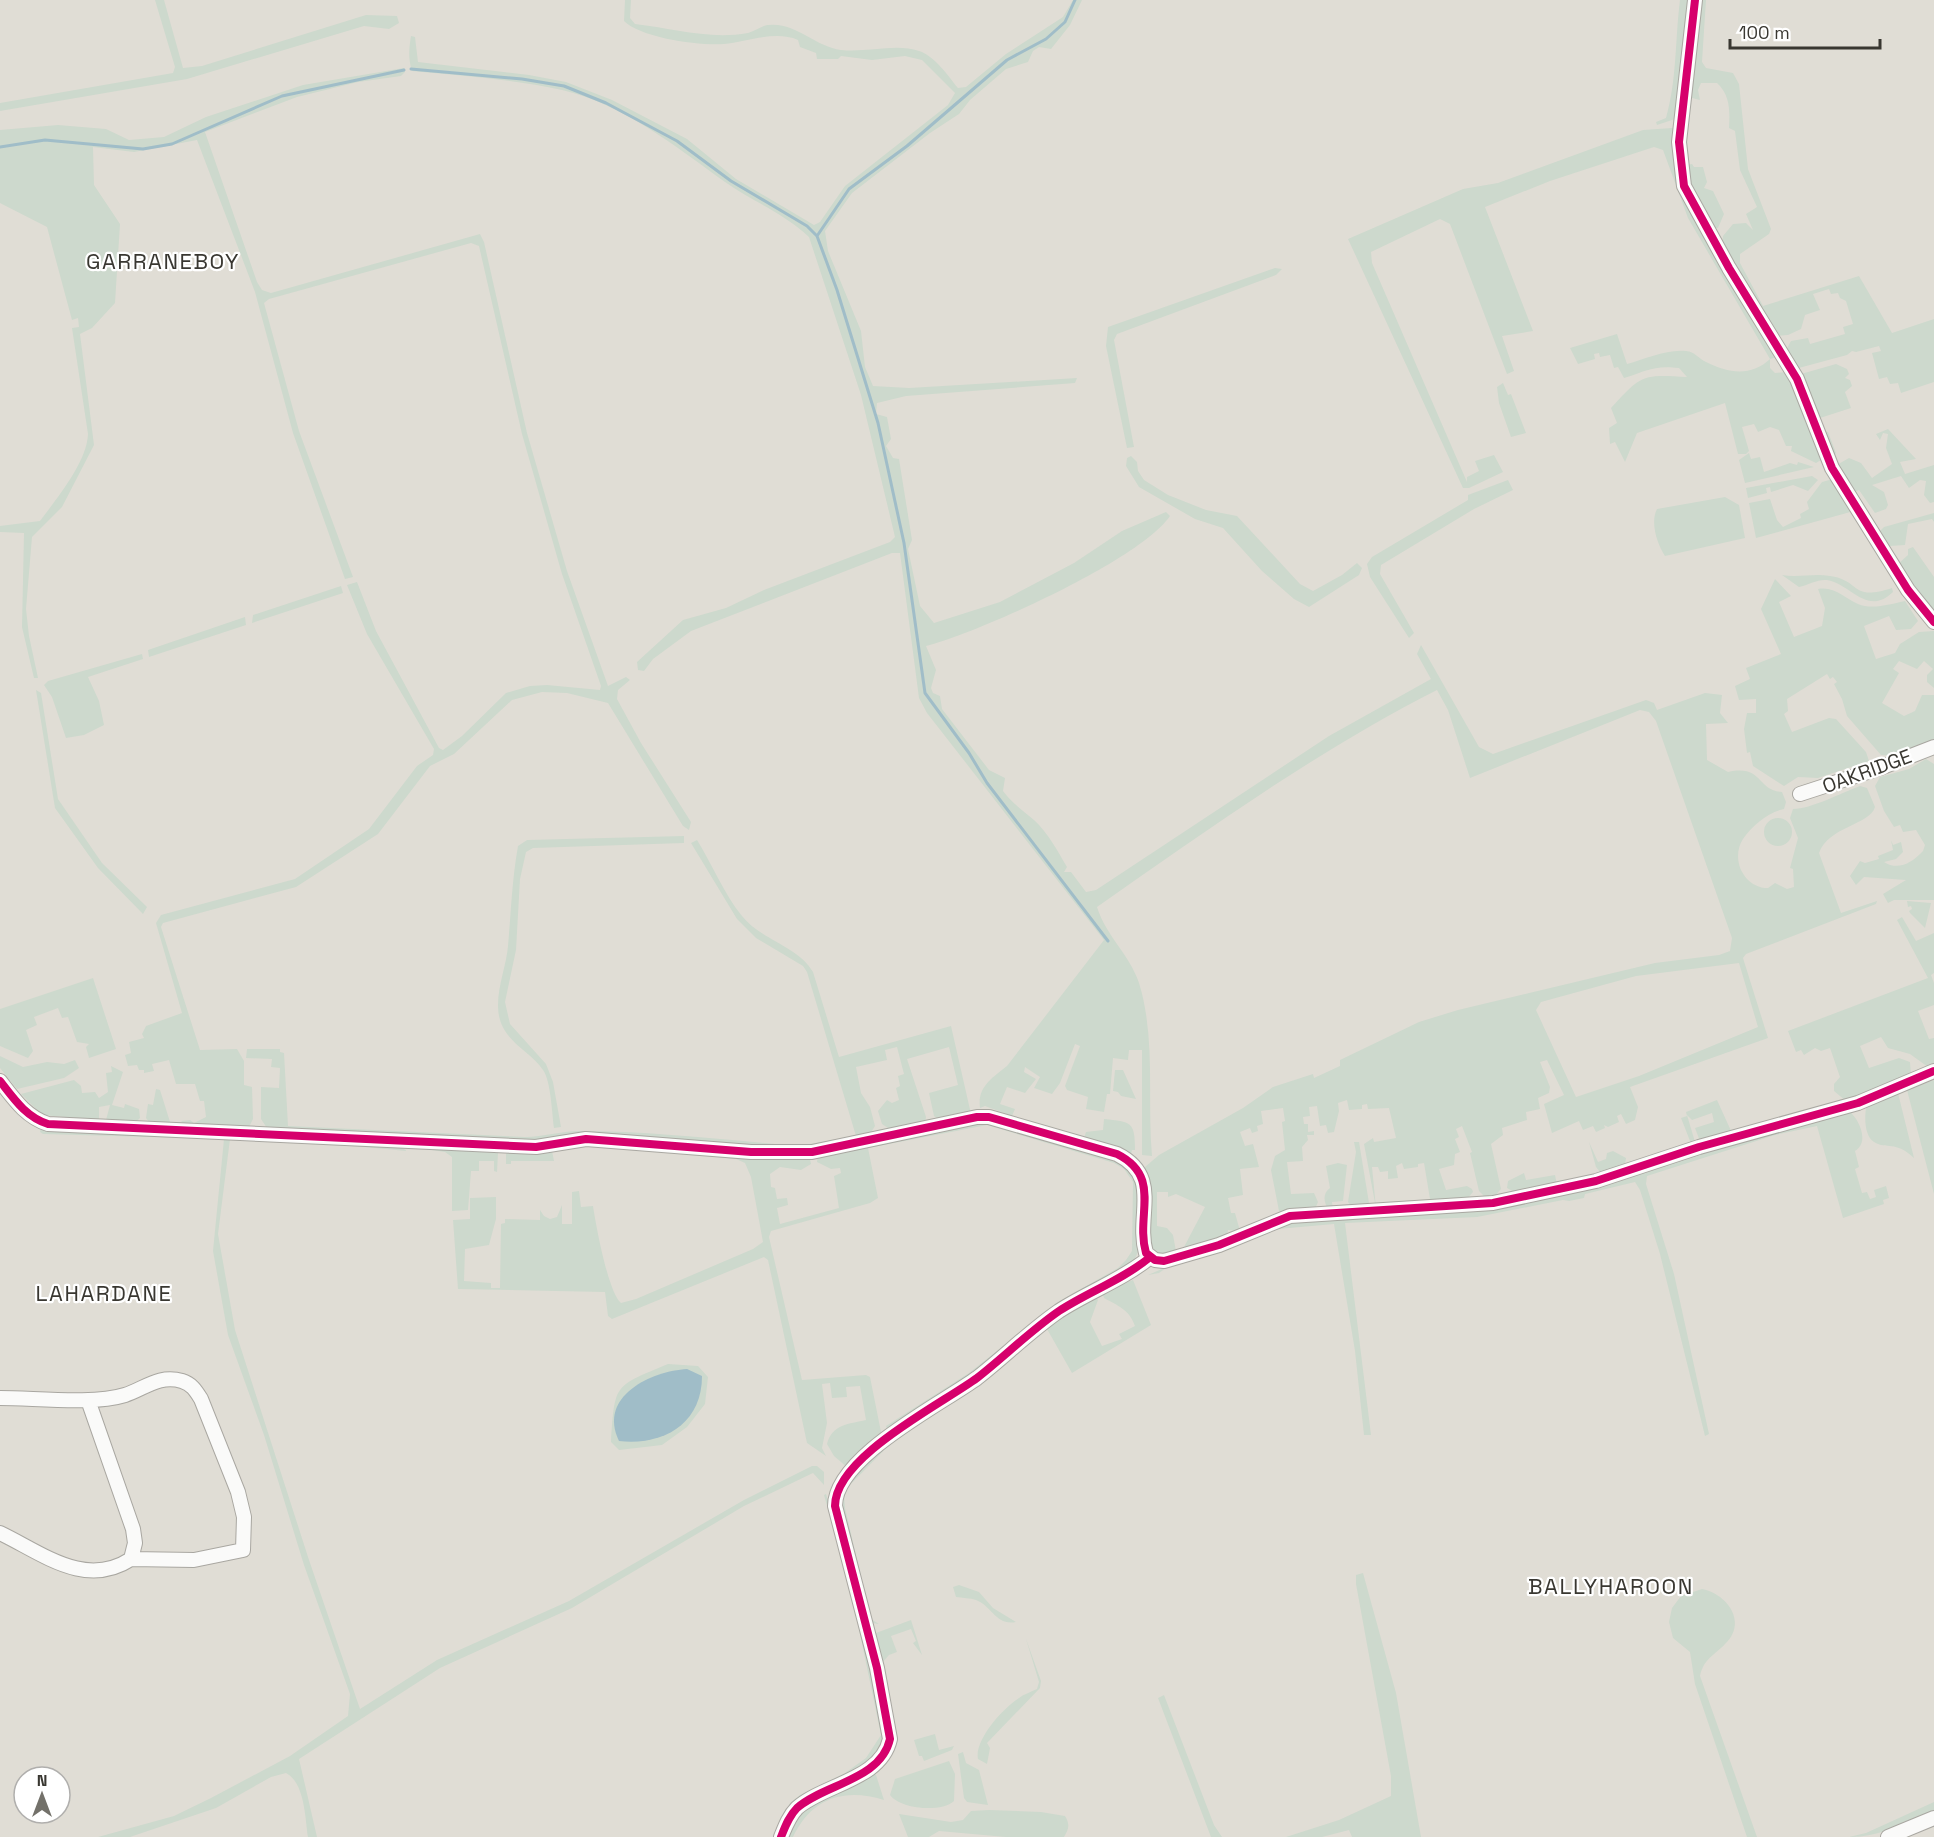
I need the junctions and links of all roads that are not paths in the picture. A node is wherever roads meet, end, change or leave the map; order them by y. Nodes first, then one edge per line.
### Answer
1 (1695, 0) edge
2 (1934, 622) edge
3 (1934, 747) edge
4 (1800, 794) dead end
5 (1934, 1071) edge
6 (0, 1081) edge
7 (1149, 1258) junction
8 (0, 1398) edge
9 (88, 1400) junction
10 (0, 1533) edge
11 (131, 1559) junction
12 (1934, 1818) edge
13 (781, 1837) edge
14 (1888, 1837) edge

1 - 2 street
3 - 4 street, OAKRIDGE
5 - 7 street
6 - 7 street
7 - 13 street
8 - 9 street
9 - 11 street
9 - 11 street
10 - 11 street
12 - 14 street

